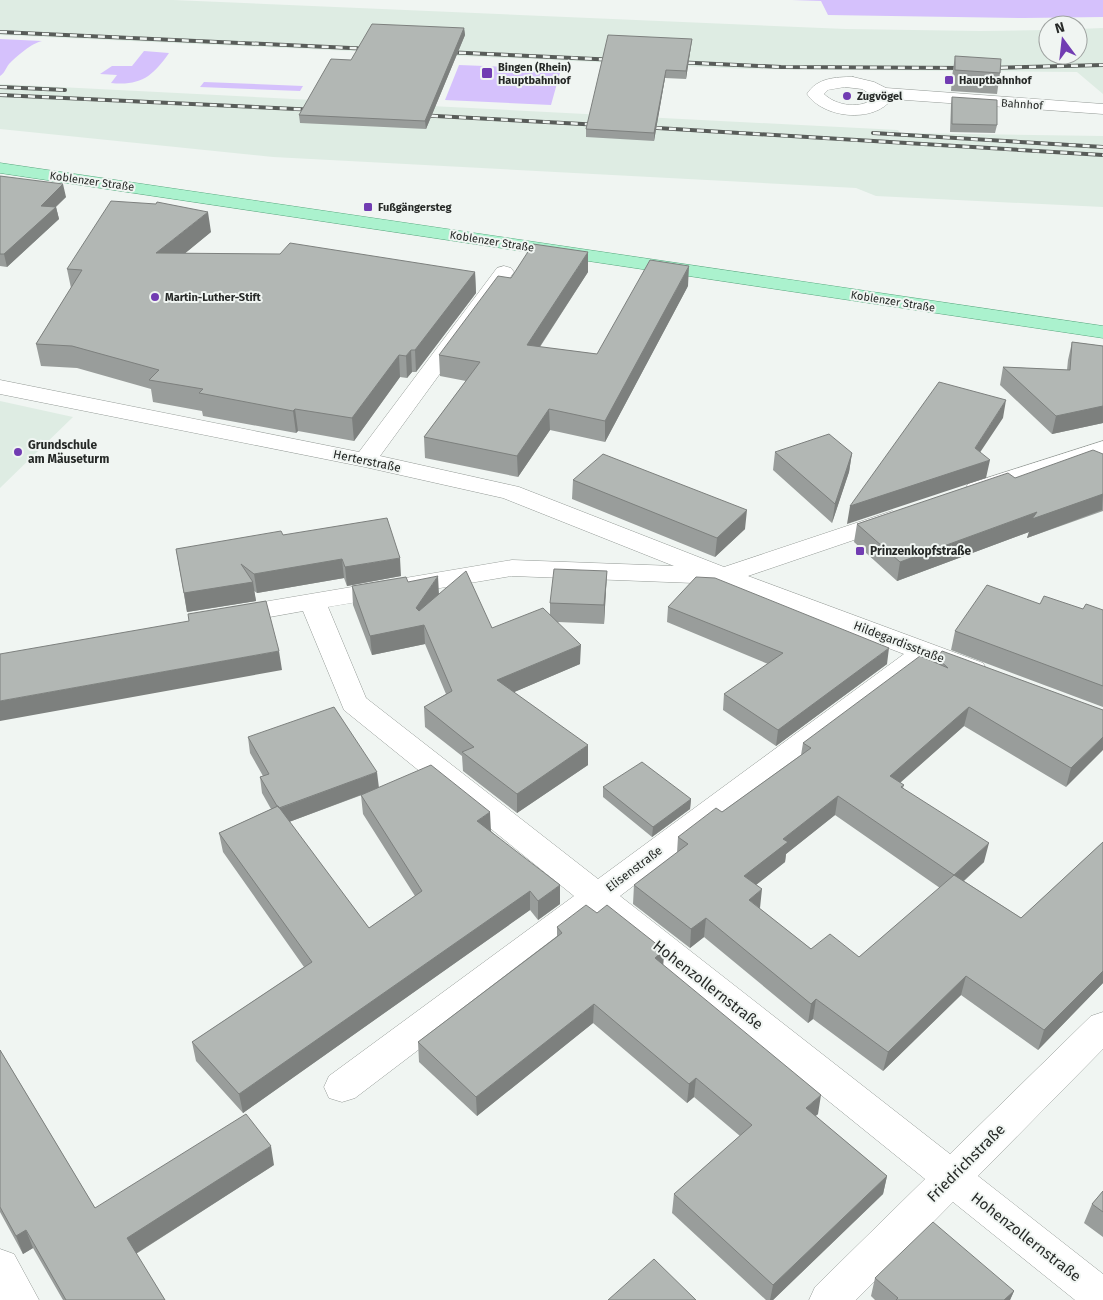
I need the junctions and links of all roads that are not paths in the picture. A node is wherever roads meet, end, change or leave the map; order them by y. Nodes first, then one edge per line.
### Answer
1 (882, 94) dead end
2 (1103, 109) edge
3 (0, 168) edge
4 (504, 272) dead end
5 (1103, 332) edge
6 (0, 387) edge
7 (1098, 451) edge
8 (365, 460) junction
9 (957, 496) edge
10 (910, 512) edge
11 (723, 576) junction
12 (312, 600) junction
13 (205, 619) edge
14 (925, 652) junction
15 (996, 679) edge
16 (597, 897) junction
17 (1103, 1026) edge
18 (342, 1086) dead end
19 (952, 1178) junction
20 (0, 1267) edge
21 (1103, 1298) edge
22 (20, 1300) edge
23 (829, 1300) edge

1 - 2 street, Bahnhof
3 - 5 main road, Koblenzer Straße
4 - 8 street
6 - 8 street, Herterstraße
7 - 9 street
8 - 11 street, Herterstraße
10 - 11 street
11 - 12 street
11 - 14 street, Hildegardisstraße
12 - 13 street
12 - 16 street, Hohenzollernstraße
14 - 15 street, Hildegardisstraße
14 - 16 street, Elisenstraße
16 - 18 street, Elisenstraße
16 - 19 street, Hohenzollernstraße
17 - 19 street, Friedrichstraße
19 - 21 street, Hohenzollernstraße
19 - 23 street, Friedrichstraße
20 - 22 street

